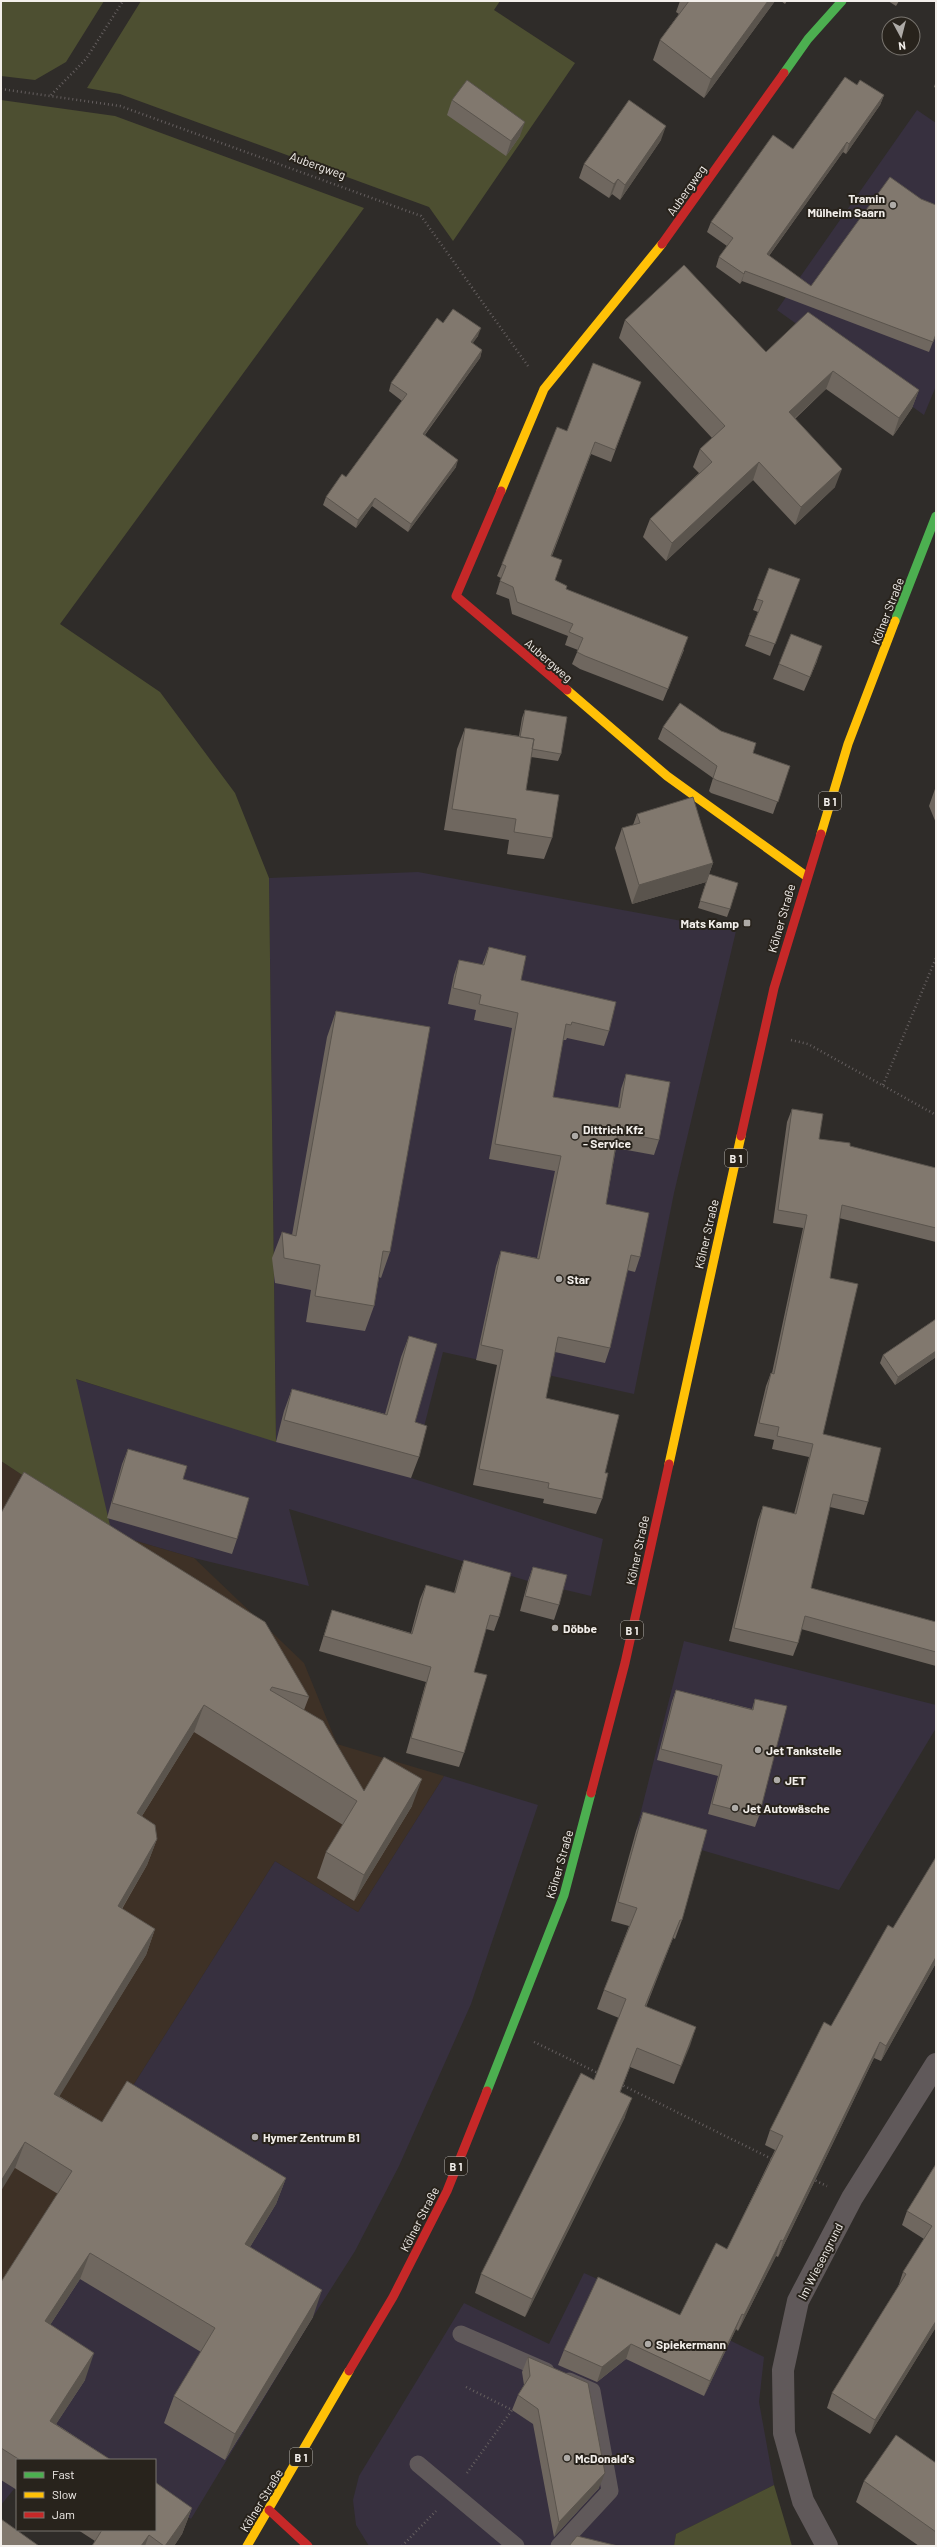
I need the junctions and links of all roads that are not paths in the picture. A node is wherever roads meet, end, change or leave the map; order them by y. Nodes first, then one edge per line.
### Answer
1 (842, 1) edge
2 (936, 516) edge
3 (806, 876) junction
4 (936, 2064) edge
5 (461, 2334) dead end
6 (418, 2464) dead end
7 (269, 2510) junction
8 (247, 2546) edge
9 (308, 2546) edge
10 (516, 2546) edge
11 (559, 2546) edge
12 (827, 2546) edge

1 - 3 main road, Aubergweg
2 - 3 main road, Kölner Straße / B 1
3 - 7 main road, Kölner Straße / B 1
4 - 12 street, Im Wiesengrund
5 - 11 lane
6 - 10 lane
7 - 8 main road, Kölner Straße / B 1
7 - 9 main road

